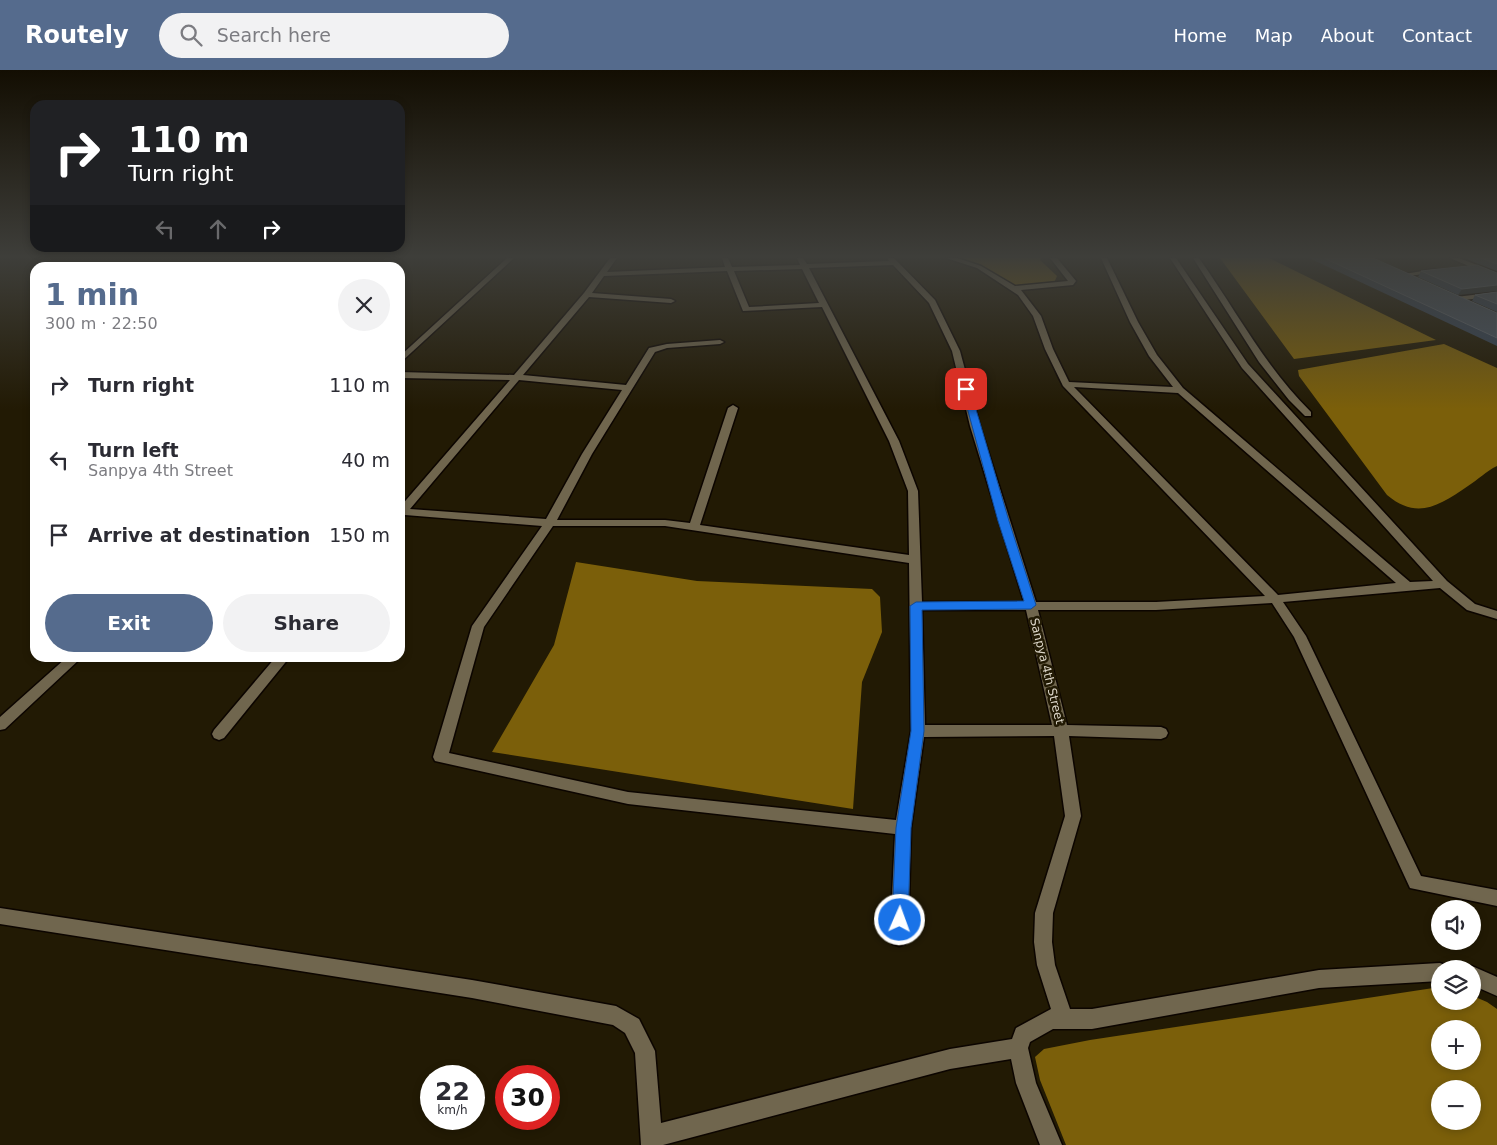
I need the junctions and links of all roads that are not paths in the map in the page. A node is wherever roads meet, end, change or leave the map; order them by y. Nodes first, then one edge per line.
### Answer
1 (456, 308) edge
2 (577, 308) edge
3 (746, 308) edge
4 (762, 308) edge
5 (827, 308) edge
6 (935, 308) edge
7 (1031, 308) edge
8 (1128, 308) edge
9 (1206, 308) edge
10 (1229, 308) edge
11 (720, 342) dead end
12 (405, 355) edge
13 (405, 374) edge
14 (519, 378) junction
15 (1066, 384) junction
16 (628, 388) junction
17 (1180, 390) junction
18 (733, 408) dead end
19 (1308, 414) dead end
20 (405, 507) edge
21 (405, 512) edge
22 (550, 523) junction
23 (694, 528) junction
24 (915, 560) junction
25 (1443, 584) junction
26 (1407, 586) junction
27 (1275, 599) junction
28 (1031, 605) junction
29 (916, 606) junction
30 (1497, 616) edge
31 (70, 662) edge
32 (279, 662) edge
33 (0, 725) edge
34 (1061, 730) junction
35 (918, 731) junction
36 (1161, 733) dead end
37 (219, 734) dead end
38 (903, 828) junction
39 (1497, 898) edge
40 (0, 916) edge
41 (900, 938) dead end
42 (1431, 973) edge
43 (1481, 979) edge
44 (1497, 987) edge
45 (1064, 1020) junction
46 (1018, 1048) junction
47 (652, 1141) edge
48 (1051, 1145) edge

1 - 12 street
2 - 14 street
3 - 4 street
5 - 24 street
6 - 28 street, Sanpya 4th Street
7 - 15 street
8 - 17 street
9 - 25 street
10 - 19 street
11 - 16 street
13 - 14 street
14 - 16 street
14 - 20 street
15 - 17 street
15 - 27 street
16 - 22 street
17 - 26 street
18 - 23 street
21 - 22 street
22 - 23 street
22 - 38 street
23 - 24 street
24 - 29 street
25 - 26 street
25 - 30 street
26 - 27 street
27 - 28 street
27 - 39 street
28 - 29 street
28 - 34 street, Sanpya 4th Street
29 - 35 street
31 - 33 street
32 - 37 street
34 - 35 street
34 - 36 street
34 - 45 street, Sanpya 4th Street
35 - 38 street
38 - 41 street
40 - 47 street
42 - 45 street
43 - 44 street
45 - 46 street
46 - 47 street
46 - 48 street

